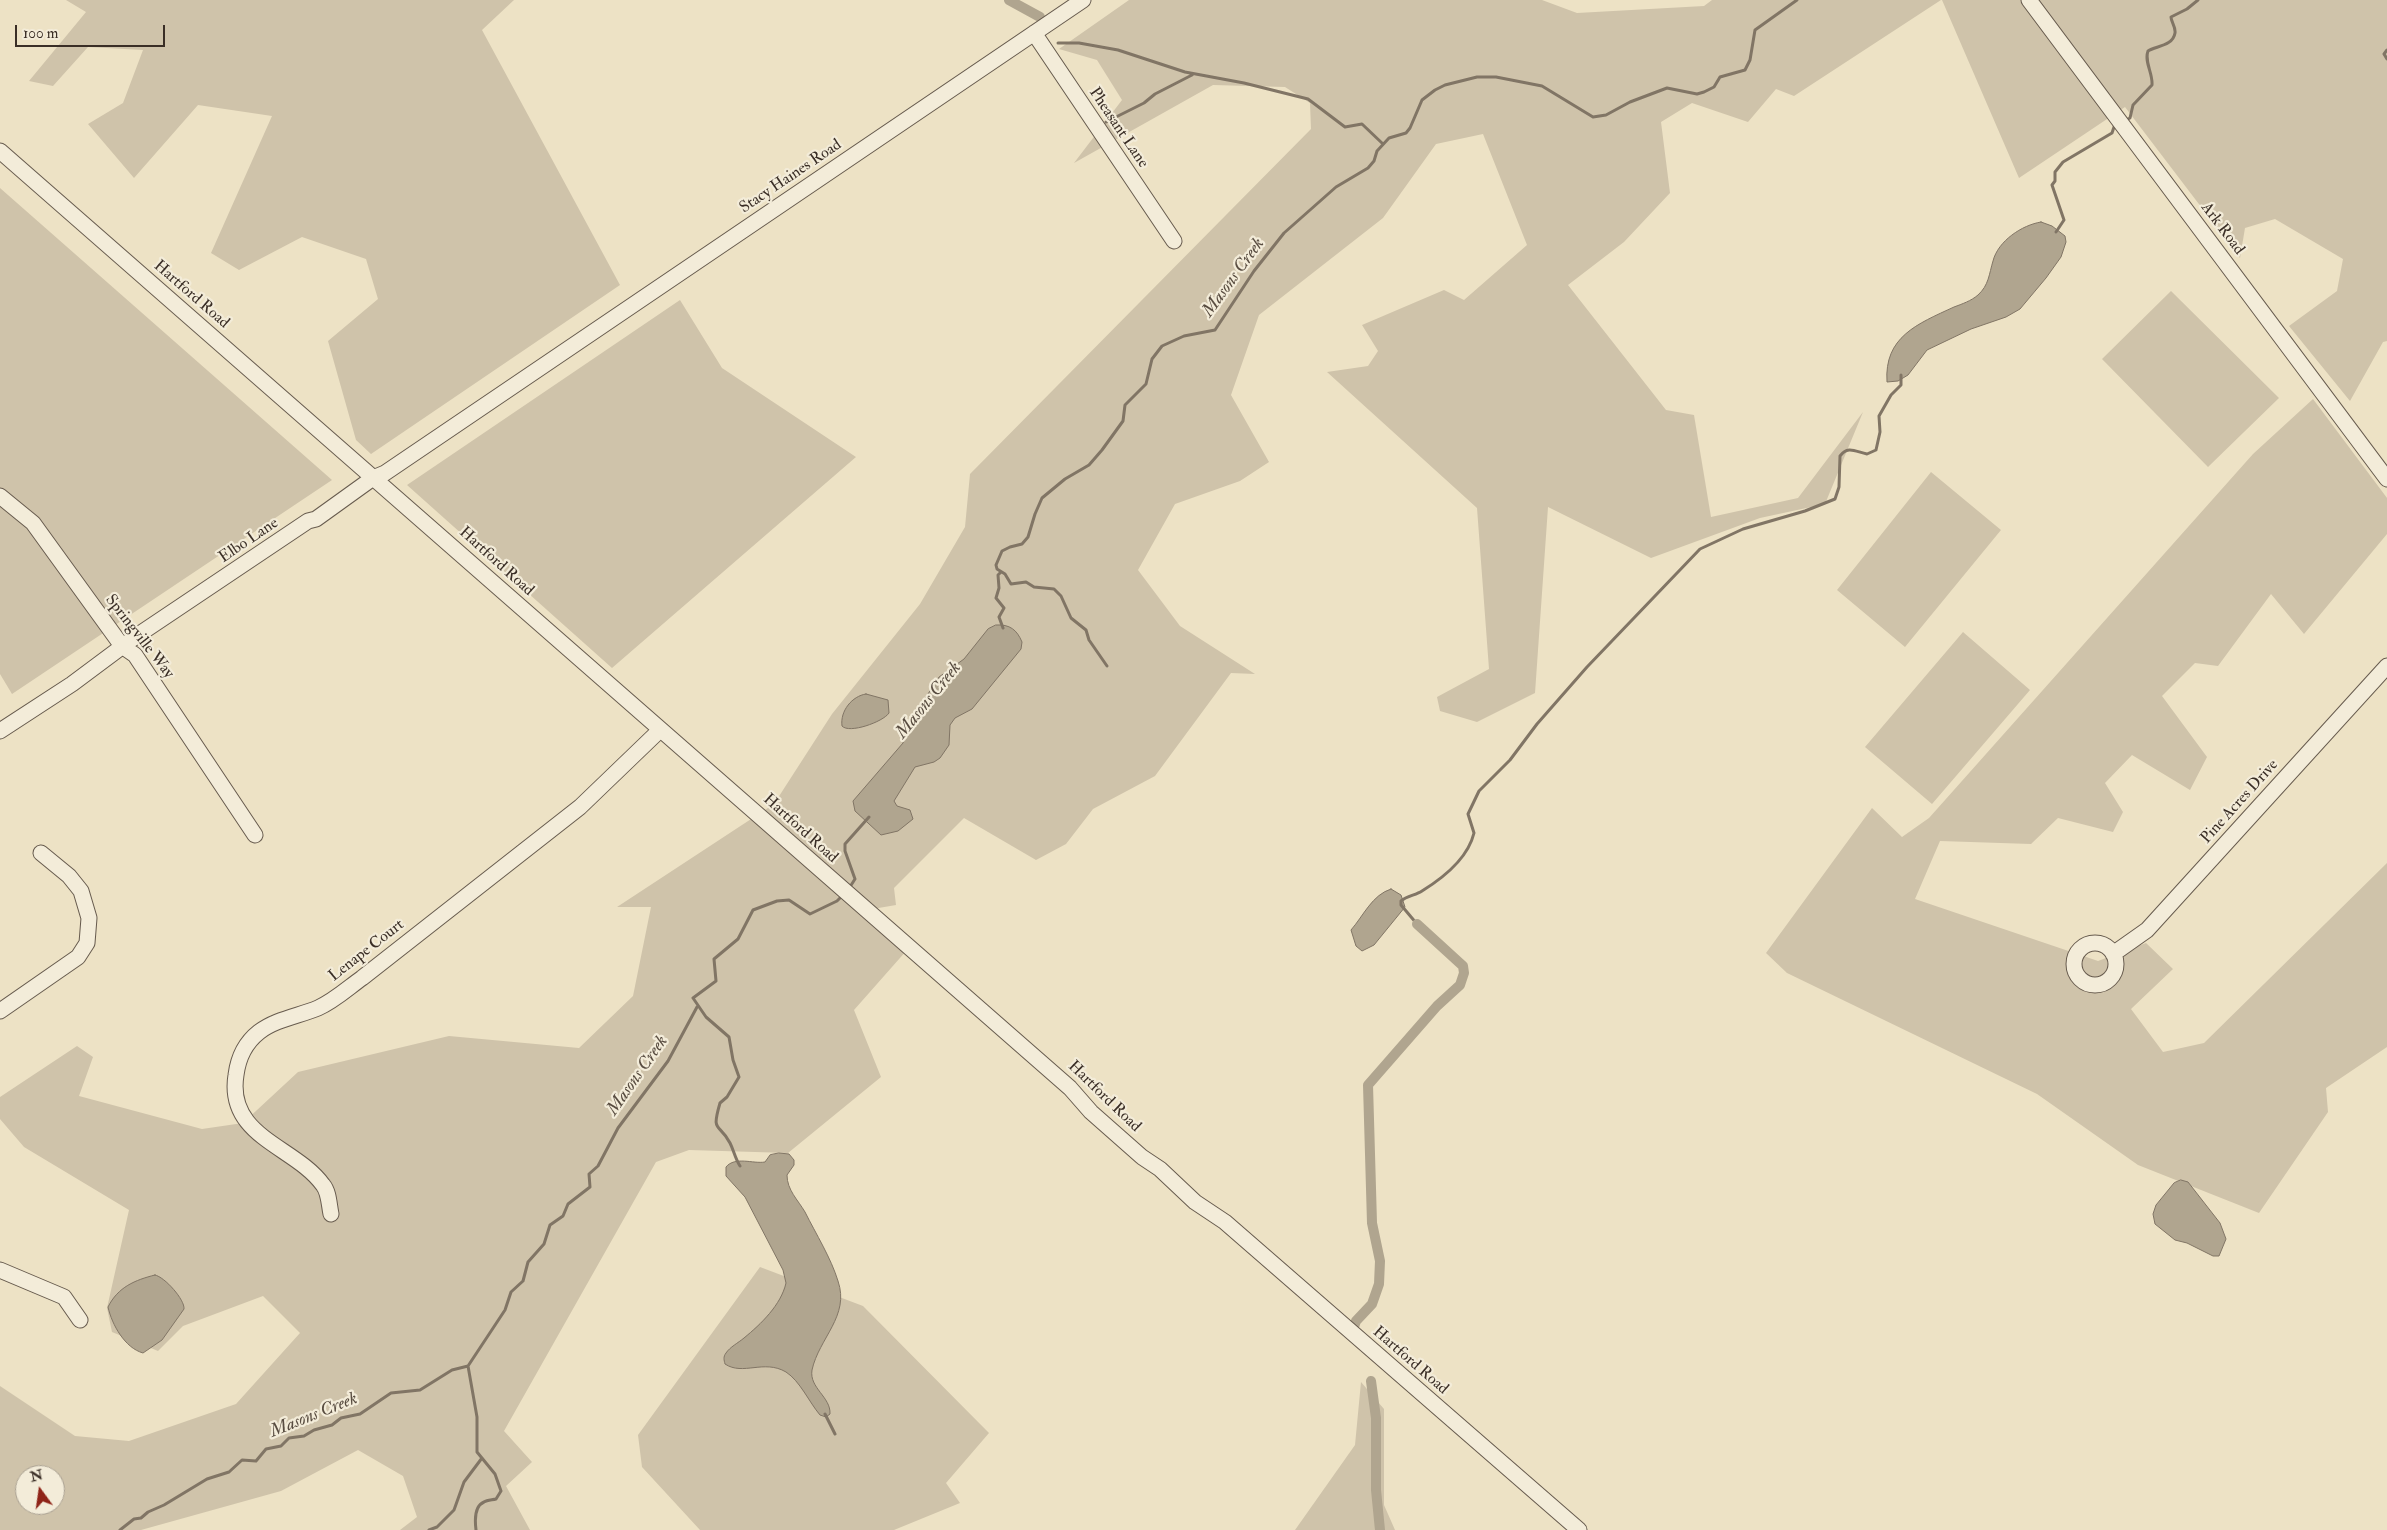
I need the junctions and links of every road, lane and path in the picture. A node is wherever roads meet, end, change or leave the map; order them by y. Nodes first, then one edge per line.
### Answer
1 (1083, 0) edge
2 (2029, 0) edge
3 (1034, 33) junction
4 (0, 151) edge
5 (1174, 241) dead end
6 (518, 381) joint
7 (374, 478) junction
8 (2387, 479) edge
9 (0, 496) edge
10 (122, 646) junction
11 (2387, 666) edge
12 (660, 730) junction
13 (0, 731) edge
14 (255, 835) dead end
15 (41, 853) dead end
16 (2113, 954) dead end
17 (0, 1011) edge
18 (332, 1214) dead end
19 (0, 1270) edge
20 (80, 1320) dead end
21 (1579, 1530) edge

1 - 3 street, Stacy Haines Road
2 - 8 street, Ark Road
3 - 5 street, Pheasant Lane
3 - 6 street, Stacy Haines Road
4 - 7 street, Hartford Road
6 - 7 street, Elbo Lane
7 - 10 street, Elbo Lane
7 - 12 street, Hartford Road
9 - 10 street, Springville Way
10 - 13 street, Elbo Lane
10 - 14 street, Springville Way
11 - 16 street, Pine Acres Drive
12 - 18 street, Lenape Court
12 - 21 street, Hartford Road
15 - 17 street
19 - 20 street

